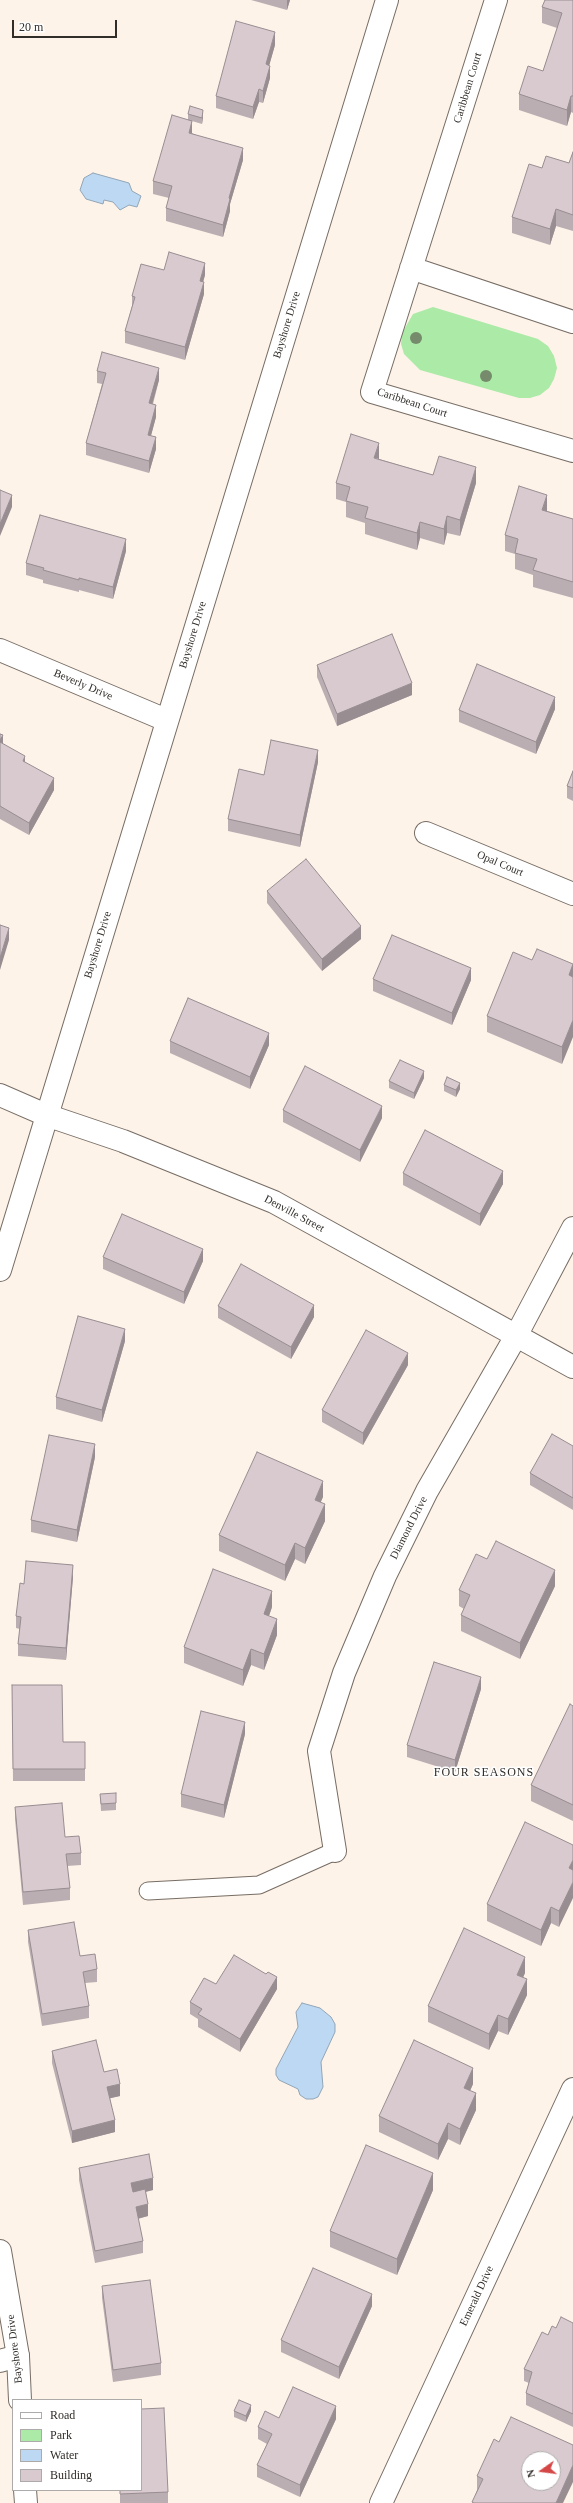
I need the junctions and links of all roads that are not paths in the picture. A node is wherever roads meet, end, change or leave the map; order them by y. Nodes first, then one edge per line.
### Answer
1 (387, 0) edge
2 (496, 0) edge
3 (411, 268) junction
4 (573, 322) edge
5 (573, 451) edge
6 (0, 650) edge
7 (166, 720) junction
8 (426, 833) dead end
9 (573, 894) edge
10 (0, 1095) edge
11 (46, 1115) junction
12 (573, 1228) edge
13 (0, 1270) edge
14 (516, 1336) junction
15 (573, 1367) edge
16 (335, 1851) joint
17 (148, 1891) dead end
18 (573, 2089) edge
19 (0, 2251) edge
20 (9, 2358) edge
21 (20, 2399) edge
22 (25, 2491) edge
23 (26, 2503) edge
24 (381, 2503) edge

1 - 7 street, Bayshore Drive
2 - 3 street, Caribbean Court
3 - 4 street
3 - 5 street, Caribbean Court
6 - 7 street, Beverly Drive
7 - 11 street, Bayshore Drive
8 - 9 street, Opal Court
10 - 11 street, Denville Street
11 - 13 street, Bayshore Drive
11 - 14 street, Denville Street
12 - 14 street, Diamond Drive
14 - 15 street, Denville Street
14 - 16 street, Diamond Drive
16 - 17 lane
18 - 24 street, Emerald Drive
19 - 20 street, Bayshore Drive
20 - 21 street, Bayshore Drive
22 - 23 street

